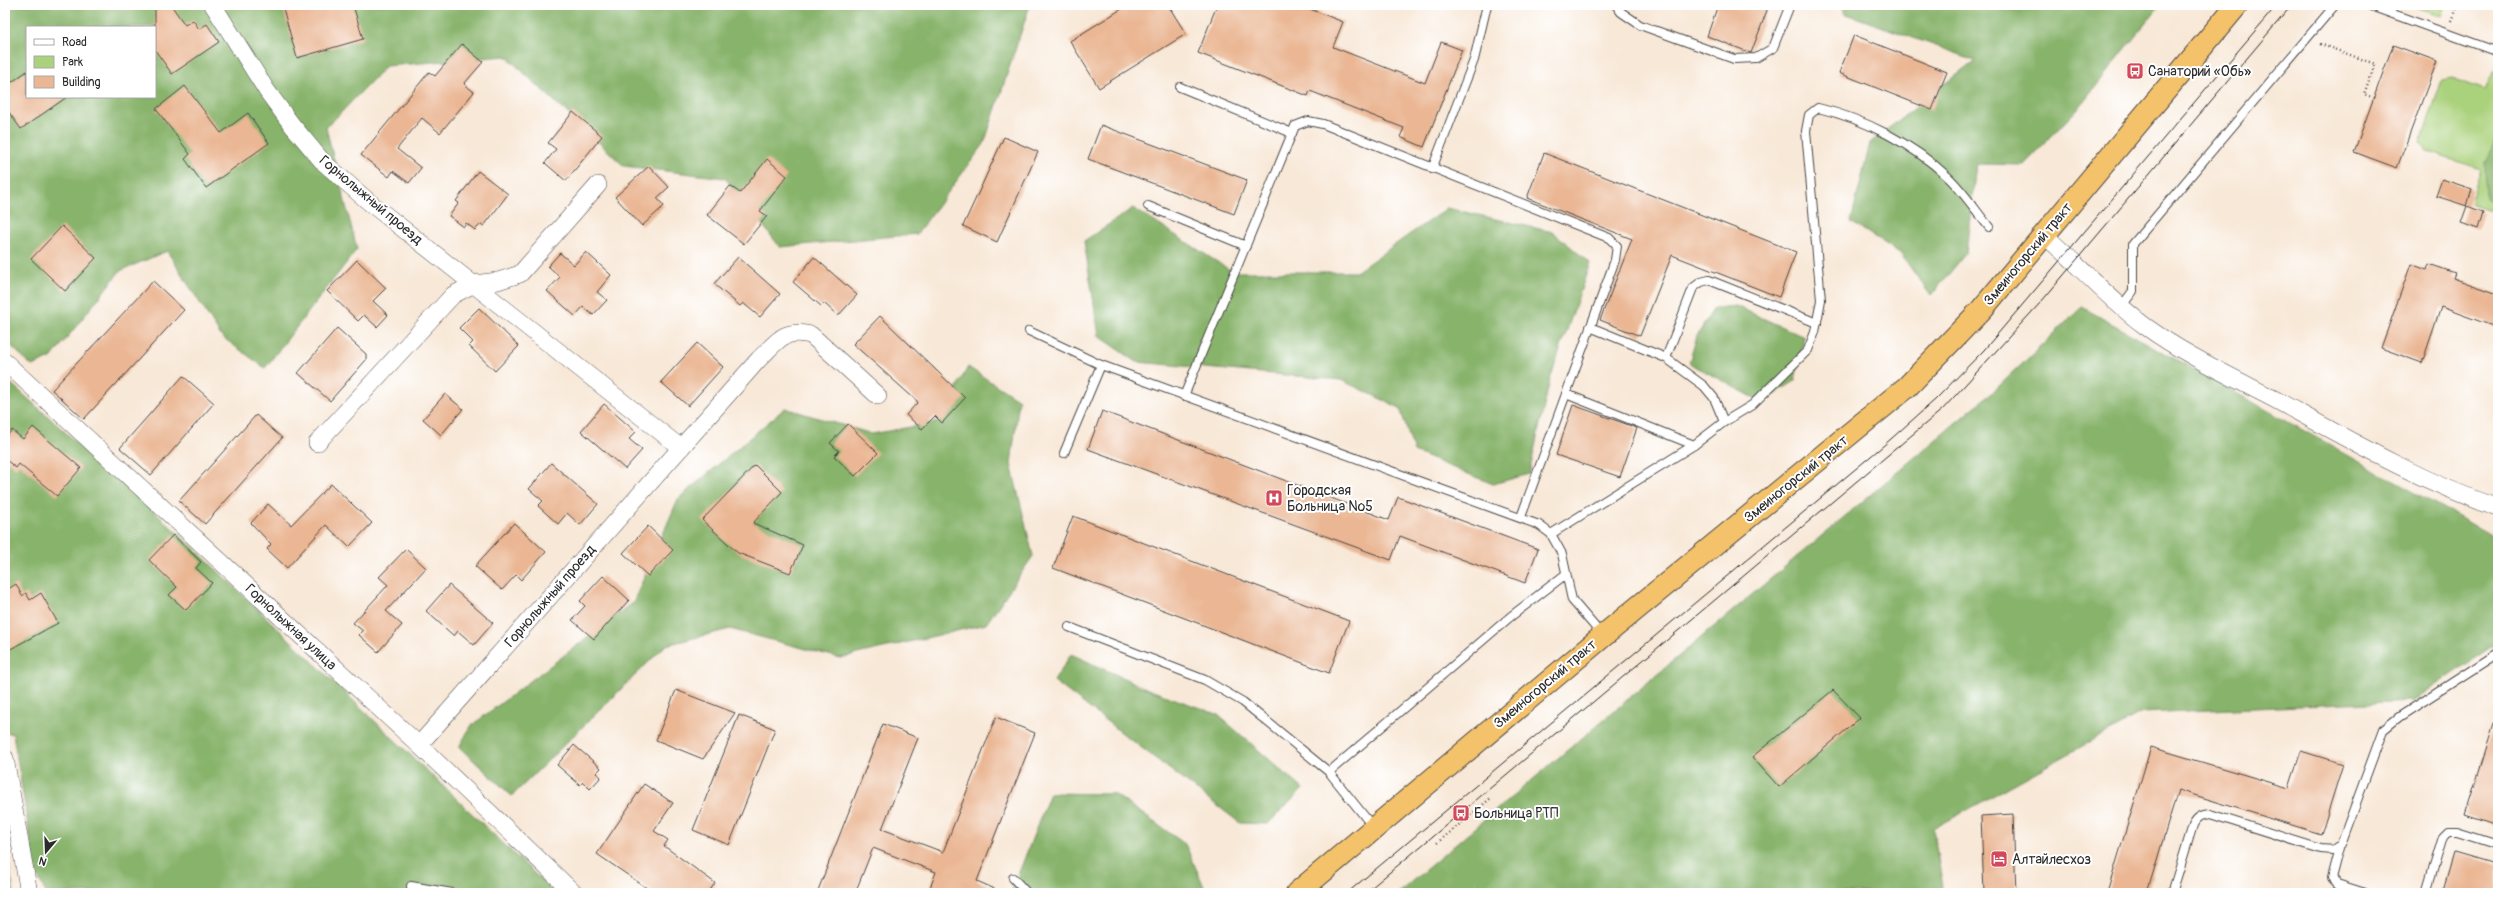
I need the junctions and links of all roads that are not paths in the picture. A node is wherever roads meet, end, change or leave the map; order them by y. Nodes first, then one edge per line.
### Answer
1 (213, 5) edge
2 (1487, 5) edge
3 (1616, 5) edge
4 (1790, 5) edge
5 (2236, 5) edge
6 (2334, 5) edge
7 (2368, 5) edge
8 (2498, 52) edge
9 (1180, 88) dead end
10 (1292, 133) junction
11 (1432, 168) junction
12 (598, 185) dead end
13 (1148, 206) dead end
14 (1989, 227) dead end
15 (2044, 235) junction
16 (1246, 246) junction
17 (474, 284) junction
18 (2121, 307) junction
19 (1817, 323) junction
20 (1590, 327) junction
21 (1029, 331) dead end
22 (1666, 358) junction
23 (5, 362) edge
24 (1100, 365) junction
25 (1566, 394) junction
26 (878, 396) dead end
27 (1184, 396) junction
28 (1724, 422) junction
29 (317, 443) dead end
30 (1694, 445) junction
31 (681, 448) junction
32 (1064, 453) dead end
33 (2498, 508) edge
34 (1521, 517) junction
35 (1551, 534) junction
36 (1566, 574) junction
37 (1069, 627) dead end
38 (1603, 636) junction
39 (2498, 654) edge
40 (418, 745) junction
41 (5, 758) edge
42 (1329, 772) junction
43 (1374, 828) junction
44 (2341, 844) junction
45 (2498, 845) edge
46 (1013, 878) dead end
47 (411, 886) dead end
48 (29, 893) edge
49 (452, 893) edge
50 (574, 893) edge
51 (1027, 893) edge
52 (1297, 893) edge
53 (2172, 893) edge
54 (2365, 893) edge
55 (2426, 893) edge

1 - 17 street, Горнолыжный проезд
2 - 11 lane
3 - 4 lane
5 - 15 highway, Змеиногорский тракт
6 - 18 lane
7 - 8 lane
9 - 10 lane
10 - 11 lane
10 - 16 lane
11 - 20 lane
12 - 17 street
13 - 16 lane
14 - 19 lane
15 - 18 street
15 - 38 highway, Змеиногорский тракт
16 - 27 lane
17 - 29 street
17 - 31 street, Горнолыжный проезд
18 - 33 street
19 - 22 lane
19 - 28 lane
20 - 22 lane
20 - 25 lane
21 - 24 lane
22 - 28 lane
23 - 40 street, Горнолыжная улица
24 - 27 lane
24 - 32 lane
25 - 30 lane
25 - 34 lane
26 - 31 street, Горнолыжный проезд
27 - 34 lane
28 - 30 lane
30 - 35 lane
31 - 40 street, Горнолыжный проезд
34 - 35 lane
35 - 36 lane
36 - 38 lane
36 - 42 lane
37 - 42 lane
38 - 43 highway, Змеиногорский тракт
39 - 44 lane
40 - 50 street, Горнолыжная улица
41 - 48 street
42 - 43 lane
43 - 52 highway, Змеиногорский тракт
44 - 53 lane
44 - 54 lane
45 - 55 lane
46 - 51 lane
47 - 49 lane

